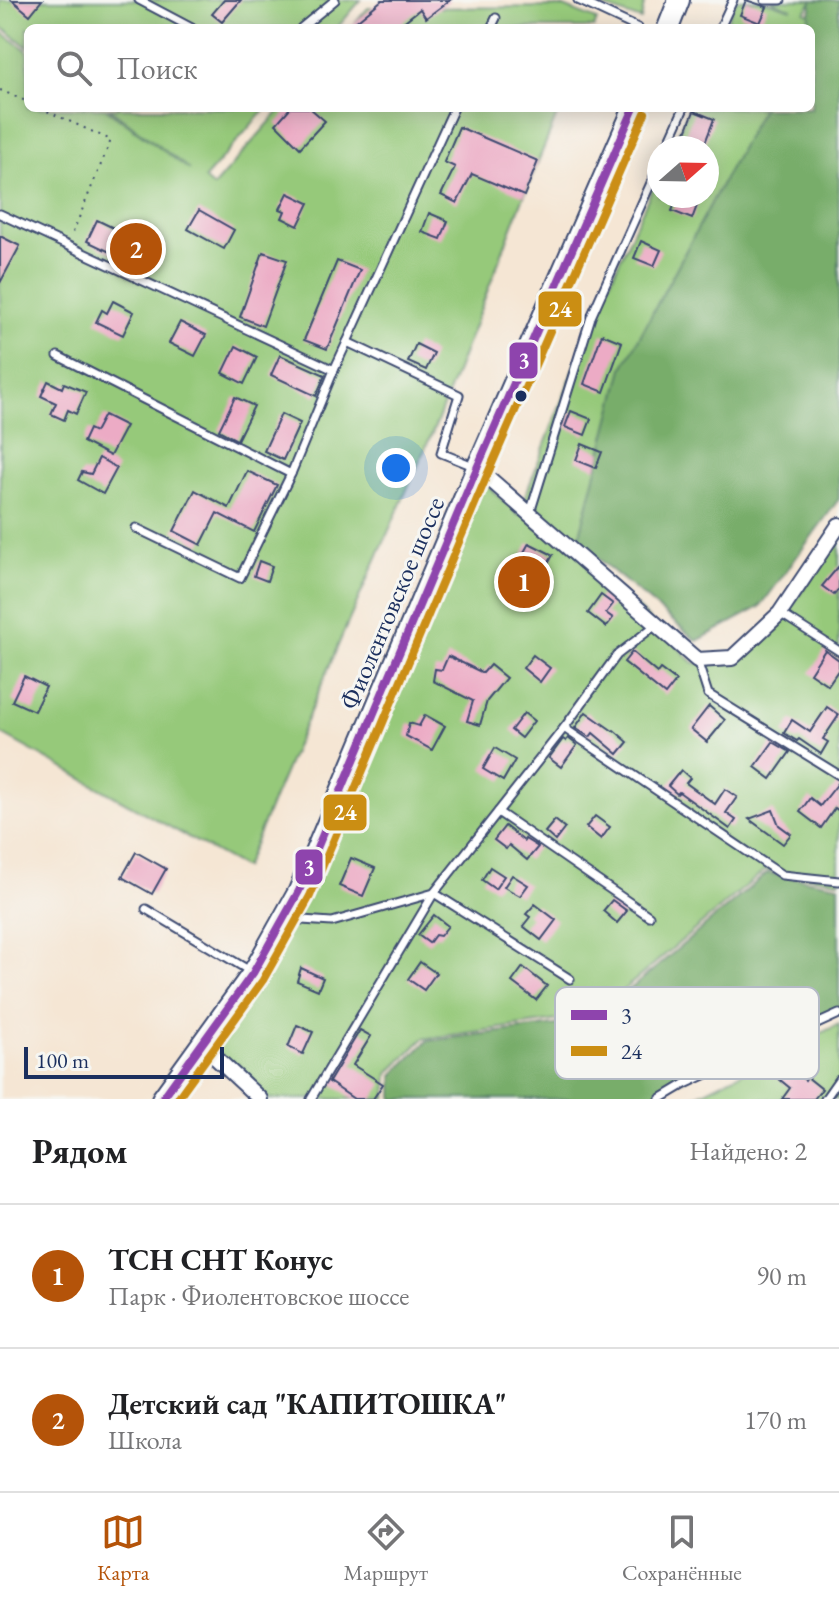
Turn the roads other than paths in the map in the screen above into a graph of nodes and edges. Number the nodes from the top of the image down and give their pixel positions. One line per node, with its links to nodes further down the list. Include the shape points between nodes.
1 (139, 0): 9 (lane)
2 (335, 0): 10 (lane)
3 (578, 0): 12 (lane)
4 (679, 0): 13 (main road)
5 (733, 0): 14 (lane)
6 (765, 0): 7 (lane)
7 (781, 0)
8 (496, 18): 11 (lane)
9 (184, 24)
10 (306, 24)
11 (493, 24)
12 (629, 24)
13 (670, 24)
14 (722, 24)
15 (452, 112): 21 (lane)
16 (632, 112): 24 (main road, Фиолентовское шоссе)
17 (682, 112): 18 (lane)
18 (671, 136)
19 (647, 192): 26 (lane, via 591,317)
20 (0, 214): 23 (lane)
21 (347, 342): 23 (lane); 24 (lane, via 459,395 441,453)
22 (58, 356): 25 (lane)
23 (334, 370): 25 (lane)
24 (477, 468): 26 (street); 40 (main road, Фиолентовское шоссе)
25 (291, 474): 28 (lane, via 240,578)
26 (530, 513): 30 (street)
27 (839, 526): 29 (street)
28 (136, 528)
29 (780, 613): 31 (lane); 32 (street, via 732,658)
30 (657, 624): 32 (street); 33 (lane, via 617,655)
31 (839, 651)
32 (697, 660): 34 (lane, via 708,694)
33 (564, 728): 35 (lane); 36 (lane, via 782,875)
34 (839, 775)
35 (498, 812): 37 (lane); 39 (lane)
36 (839, 881)
37 (434, 893): 40 (lane, via 332,922); 42 (lane); 50 (lane)
38 (146, 909): 41 (lane)
39 (649, 916)
40 (284, 919): 41 (main road, Фиолентовское шоссе)
41 (253, 973): 45 (main road, Фиолентовское шоссе)
42 (570, 979)
43 (839, 1014): 44 (lane)
44 (819, 1023)
45 (202, 1045): 48 (main road, Фиолентовское шоссе); 49 (street)
46 (696, 1079): 51 (lane)
47 (839, 1079): 52 (lane)
48 (162, 1099)
49 (260, 1099)
50 (311, 1099)
51 (660, 1099)
52 (825, 1099)

